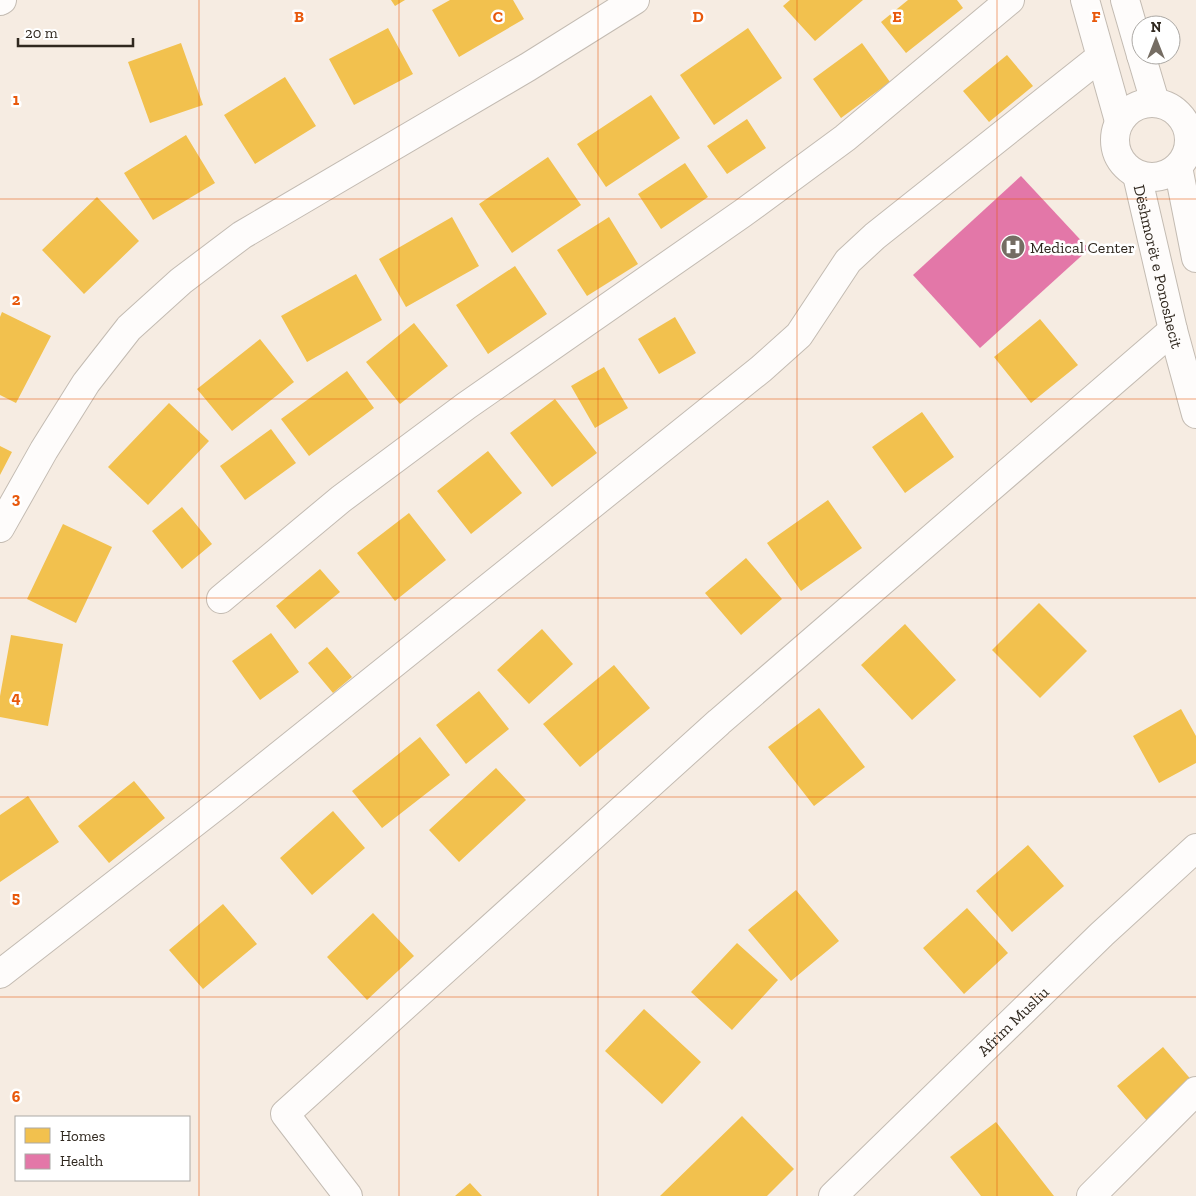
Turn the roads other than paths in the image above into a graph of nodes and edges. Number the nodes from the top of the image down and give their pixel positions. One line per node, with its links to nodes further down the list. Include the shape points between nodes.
1 (635, 0): 15 (street, via 528,67 242,235 181,281 129,328 86,383)
2 (1010, 0): 16 (street, via 845,138 466,406 341,499)
3 (1085, 0): 6 (street, Dëshmorët e Ponoshecit)
4 (1125, 0): 5 (street)
5 (1131, 21)
6 (1100, 58): 9 (street, Dëshmorët e Ponoshecit); 18 (street, via 875,236 848,261 799,335 761,369 210,811)
7 (1144, 65): 8 (street)
8 (1155, 102): 9 (street, via 1134,106); 10 (street, via 1175,110 1187,128 1189,149)
9 (1119, 121): 11 (street, Dëshmorët e Ponoshecit, via 1114,142 1121,162)
10 (1178, 167): 11 (street, Dëshmorët e Ponoshecit, via 1159,177); 12 (street)
11 (1137, 175): 13 (street, Dëshmorët e Ponoshecit)
12 (1196, 258)
13 (1173, 330): 14 (street, Dëshmorët e Ponoshecit); 20 (street, via 719,722 285,1114)
14 (1196, 414)
15 (0, 528)
16 (221, 599)
17 (1196, 848): 21 (street, Afrim Musliu, via 1102,934)
18 (0, 974)
19 (1196, 1091): 22 (street)
20 (348, 1196)
21 (833, 1196)
22 (1091, 1196)

